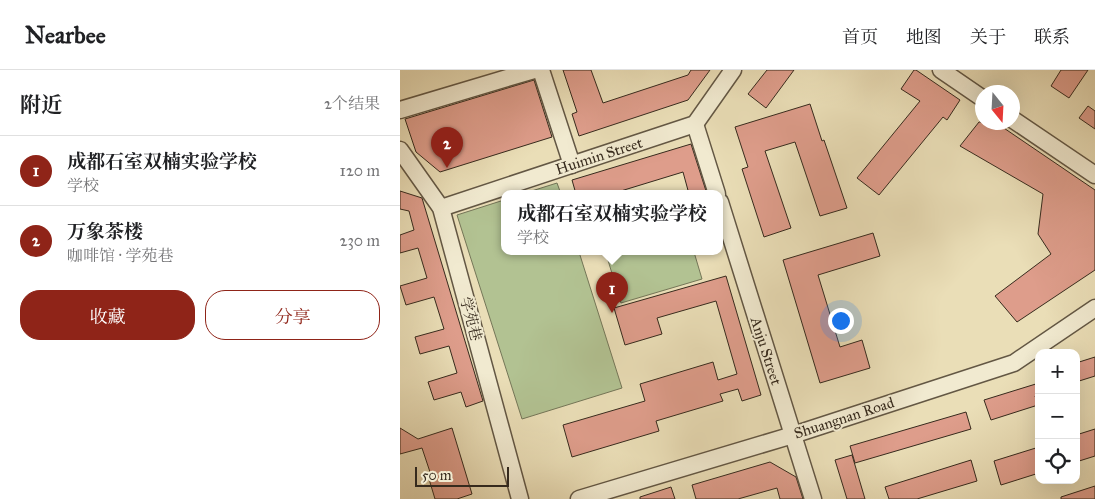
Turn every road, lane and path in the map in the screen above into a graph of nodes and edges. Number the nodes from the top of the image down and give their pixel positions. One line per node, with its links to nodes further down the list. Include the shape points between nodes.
1 (534, 70): 6 (street)
2 (541, 70): 10 (street)
3 (734, 70): 7 (street)
4 (942, 70): 5 (street)
5 (975, 93)
6 (400, 110)
7 (695, 124): 10 (street, Huimin Street); 12 (street)
8 (1020, 124): 11 (street)
9 (400, 150): 13 (street, 学苑巷)
10 (572, 165): 13 (street, Huimin Street)
11 (1095, 176)
12 (716, 190)
13 (441, 208): 17 (street, 学苑巷)
14 (723, 212): 16 (street, Anju Street)
15 (1095, 308): 16 (street, Shuangnan Road, via 1014,363)
16 (793, 435): 18 (street, Shuangnan Road); 19 (street, Anju Street)
17 (520, 499)
18 (579, 499)
19 (813, 499)

